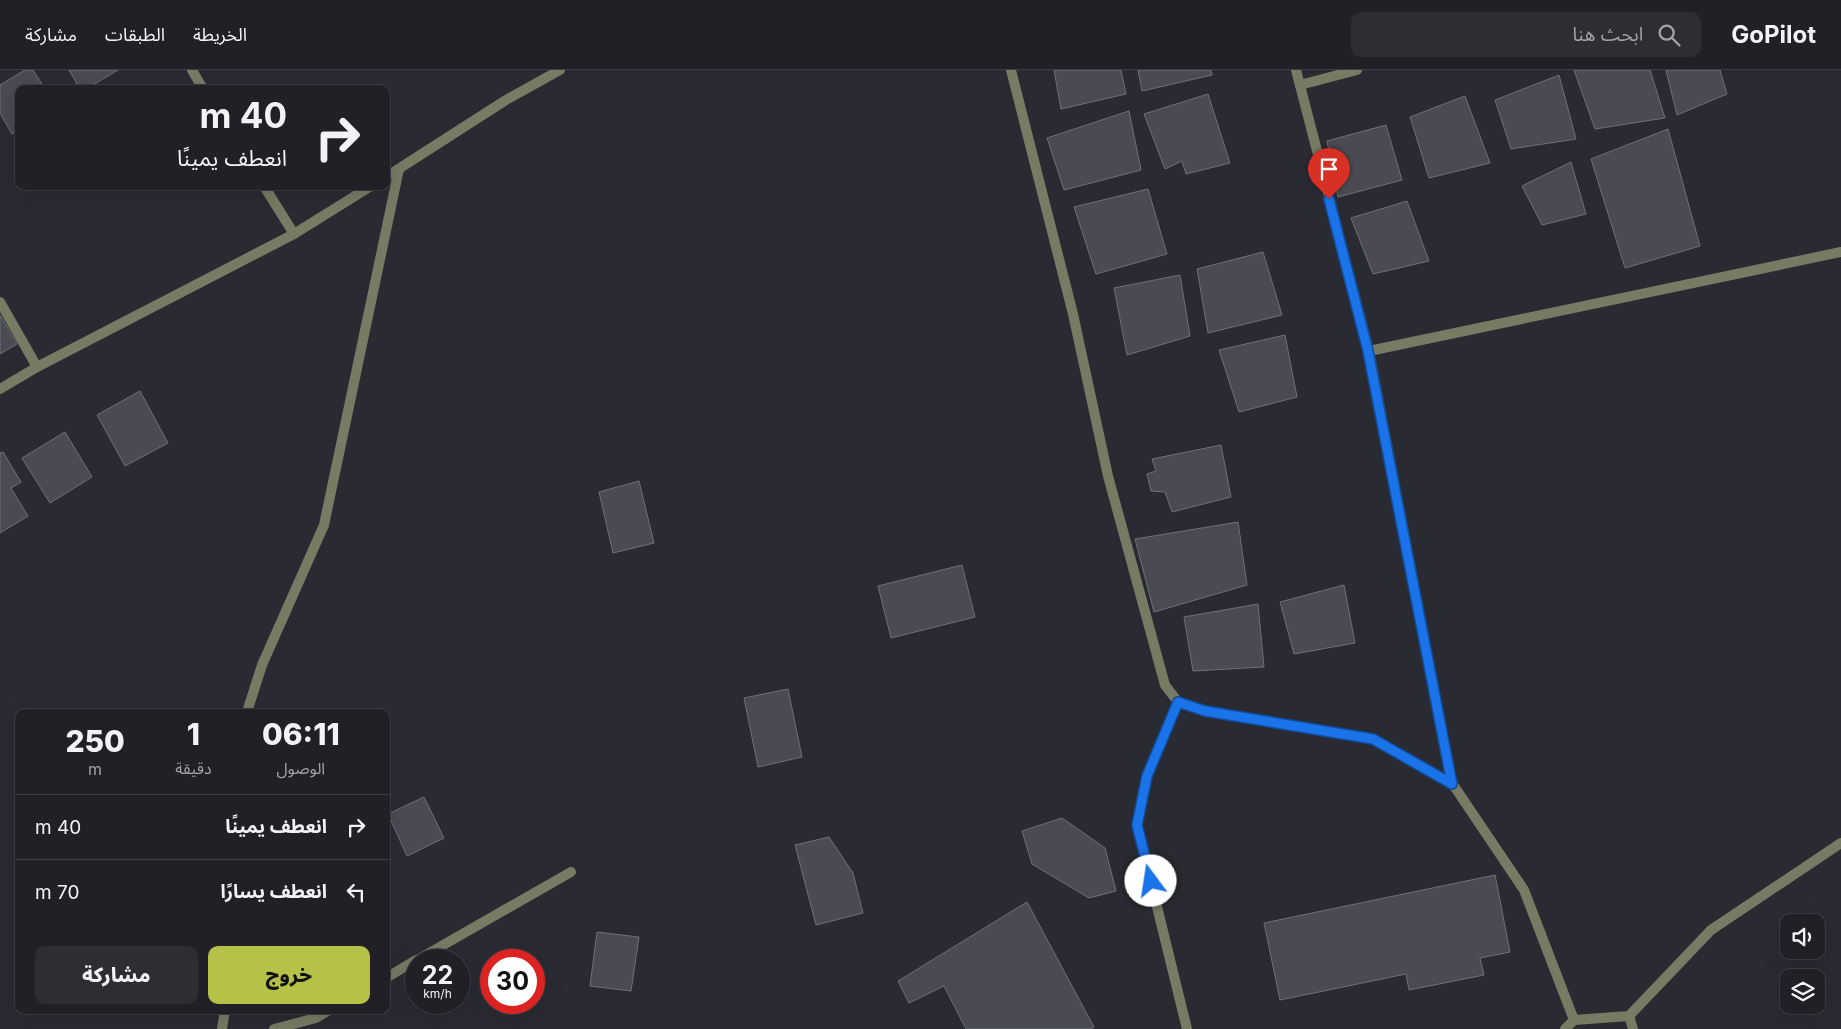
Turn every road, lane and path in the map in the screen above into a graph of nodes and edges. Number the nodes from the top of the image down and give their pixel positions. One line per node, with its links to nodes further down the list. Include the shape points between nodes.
1 (192, 70): 6 (street)
2 (560, 70): 8 (street, via 506,100)
3 (1011, 70): 18 (street, via 1073,314 1108,476 1166,684)
4 (1296, 70): 7 (street)
5 (1357, 70): 7 (street)
6 (201, 85)
7 (1300, 86): 15 (street)
8 (399, 169): 9 (street); 19 (street, via 324,525 262,665)
9 (390, 175)
10 (266, 190): 12 (street)
11 (365, 190): 12 (street)
12 (294, 234): 16 (street)
13 (1841, 252): 15 (street)
14 (0, 302): 16 (street)
15 (1368, 351): 20 (street)
16 (37, 366): 17 (street)
17 (0, 389)
18 (1178, 702): 20 (street, via 1205,711 1373,739); 32 (street, via 1147,776 1137,825)
19 (248, 709)
20 (1452, 784): 29 (street, via 1524,890)
21 (1841, 843): 28 (street, via 1712,930)
22 (571, 872): 23 (street)
23 (436, 949)
24 (405, 967): 25 (street)
25 (390, 976)
26 (224, 1014): 30 (street)
27 (322, 1014): 31 (street)
28 (1629, 1016): 29 (street); 34 (street)
29 (1574, 1020): 33 (street)
30 (222, 1029)
31 (274, 1029)
32 (1187, 1029)
33 (1565, 1029)
34 (1633, 1029)

